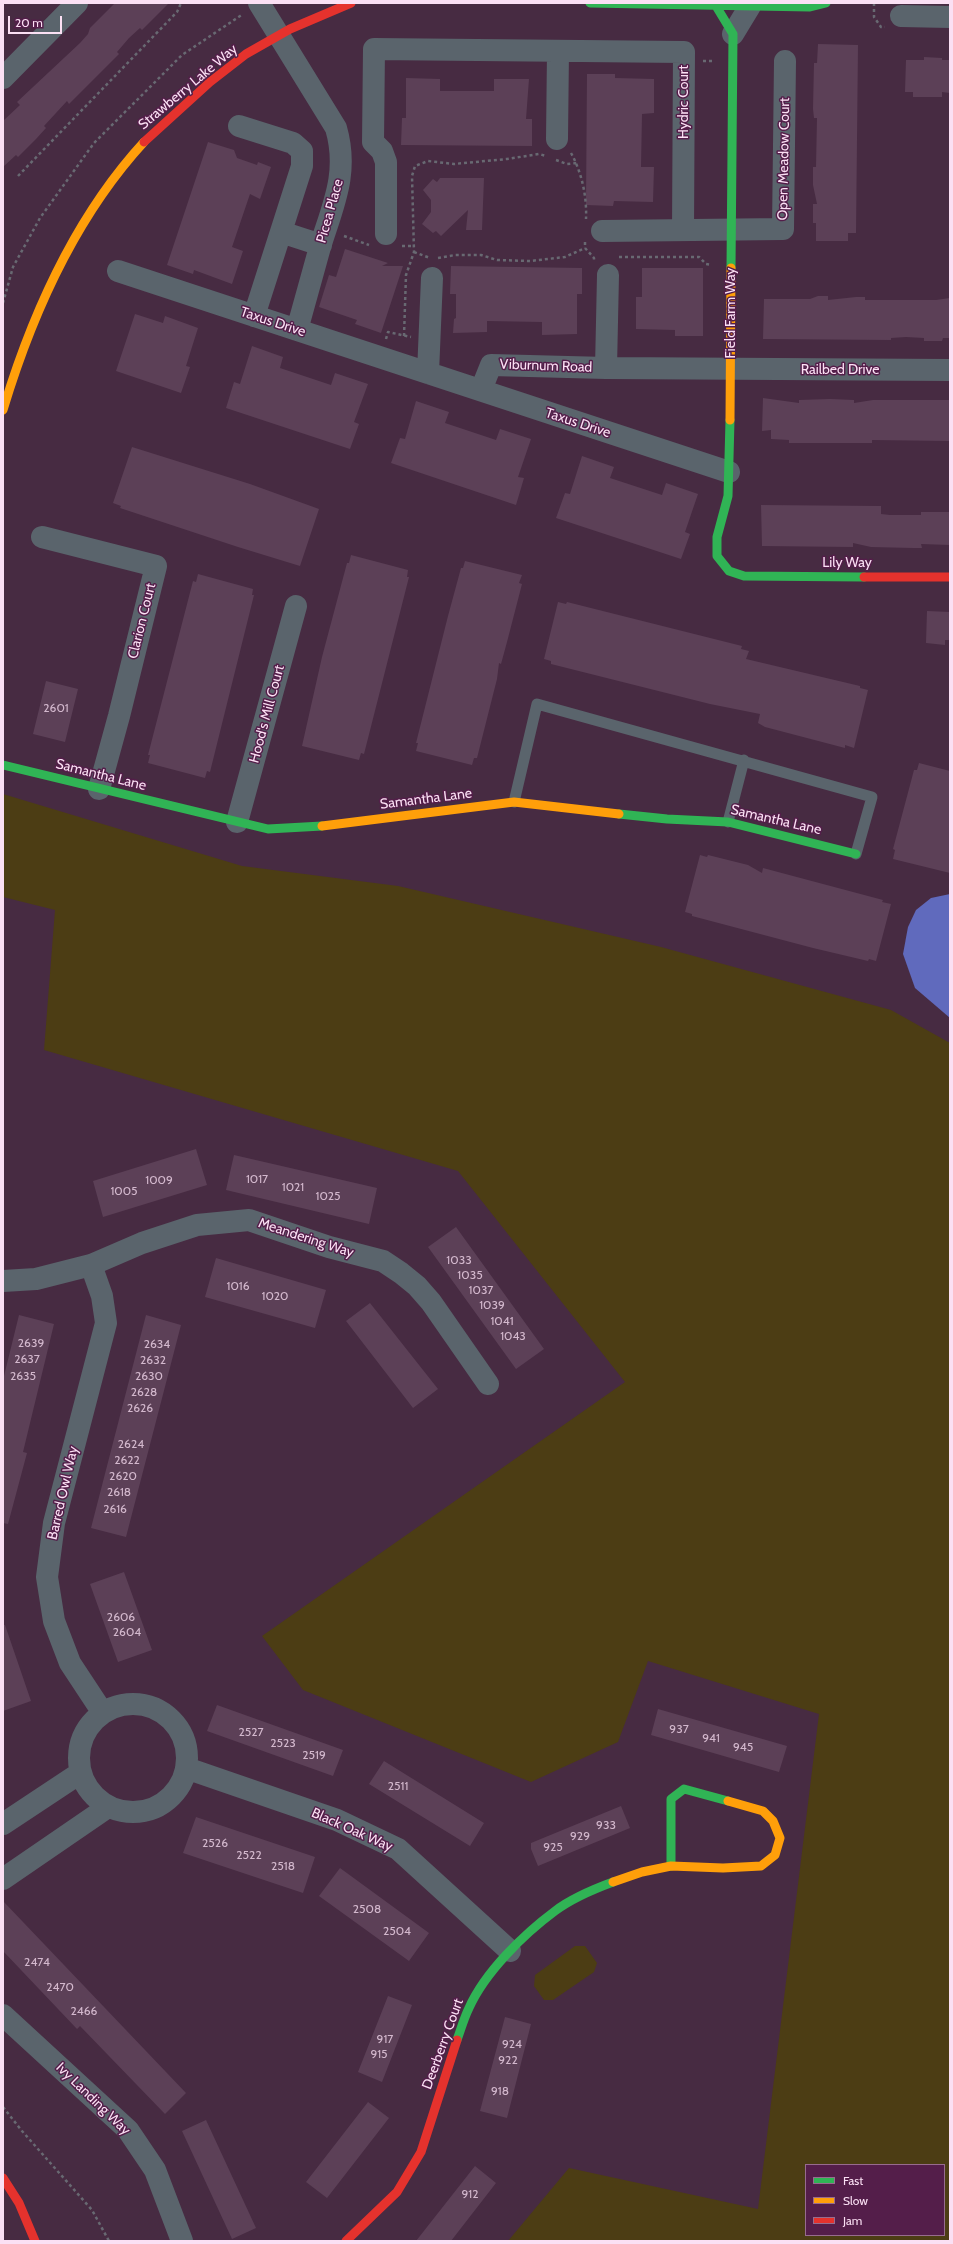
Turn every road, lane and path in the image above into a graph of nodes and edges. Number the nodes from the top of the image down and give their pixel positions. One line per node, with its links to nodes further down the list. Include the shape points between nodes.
1 (77, 3): 16 (street)
2 (181, 3): 22 (path, via 177,12)
3 (259, 3): 13 (street, Picea Place)
4 (351, 3): 13 (street, Strawberry Lake Way)
5 (590, 3): 7 (street)
6 (826, 3): 8 (street, via 810,7)
7 (716, 6): 8 (street); 12 (street)
8 (750, 6): 12 (street)
9 (901, 16): 10 (street)
10 (950, 17)
11 (234, 18): 36 (path, via 182,55 94,143 40,218 13,267)
12 (733, 34): 25 (street, Field Farm Way)
13 (277, 35): 19 (street, Picea Place, via 336,128); 47 (street, Strawberry Lake Way, via 254,49 202,90 149,138 97,203 55,271 29,330)
14 (558, 51): 18 (street, Hydric Court, via 374,49); 20 (street); 24 (street, Hydric Court, via 684,52)
15 (785, 61): 25 (street, Open Meadow Court, via 782,229)
16 (3, 78)
17 (240, 126): 26 (street, via 293,144 302,151 302,166)
18 (373, 142): 19 (street); 27 (street, via 382,151 386,162)
19 (341, 145): 28 (street, Picea Place, via 341,176 333,212)
20 (552, 151): 21 (path, via 567,164); 21 (path, via 567,146); 30 (path, via 507,159 454,164 428,161 415,166 412,176)
21 (577, 163): 23 (path)
22 (18, 176)
23 (591, 229): 24 (street); 29 (path)
24 (683, 230): 25 (street)
25 (732, 231): 33 (street, Field Farm Way)
26 (281, 232): 28 (street); 37 (street)
27 (386, 234)
28 (321, 245): 38 (street, Picea Place)
29 (585, 248): 30 (path, via 565,257 530,261 497,260 474,255 432,259); 31 (path)
30 (414, 252): 39 (path, via 406,275)
31 (594, 258): 32 (path); 32 (path, via 596,271)
32 (609, 263): 33 (path, via 699,257 706,264); 42 (street, Viburnum Road)
33 (731, 265): 43 (street, Field Farm Way)
34 (118, 271): 37 (street, Taxus Drive)
35 (432, 278): 40 (street)
36 (3, 304)
37 (254, 316): 38 (street, Taxus Drive)
38 (297, 330): 41 (street, Taxus Drive)
39 (404, 336): 40 (path); 41 (path, via 388,332)
40 (429, 340): 45 (street)
41 (380, 357): 45 (street, Taxus Drive)
42 (606, 368): 43 (street, Viburnum Road); 46 (street, Viburnum Road, via 491,365)
43 (731, 370): 44 (street, Railbed Drive); 48 (street, Field Farm Way)
44 (950, 370)
45 (428, 373): 46 (street, Taxus Drive)
46 (480, 390): 48 (street, Taxus Drive)
47 (3, 410)
48 (729, 472): 50 (street, Field Farm Way, via 728,496 717,537 717,556 729,571)
49 (42, 537): 55 (street, Clarion Court, via 156,566)
50 (744, 576): 51 (street, Lily Way)
51 (950, 577)
52 (296, 606): 57 (street, Hood's Mill Court)
53 (744, 760): 56 (lane, via 537,704); 58 (lane); 59 (lane, via 872,797)
54 (3, 765): 55 (street, Samantha Lane)
55 (98, 789): 57 (street, Samantha Lane)
56 (514, 802): 57 (street, Samantha Lane, via 307,828 268,829); 58 (street, Samantha Lane, via 667,819)
57 (237, 822)
58 (728, 822): 59 (street, Samantha Lane)
59 (856, 854)
60 (91, 1266): 61 (street, Meandering Way, via 36,1279); 62 (street, Meandering Way, via 142,1243 197,1225 249,1220 329,1247 383,1261 401,1272 431,1302); 63 (street, Barred Owl Way, via 102,1296 106,1323 54,1523 46,1577 54,1621 70,1663)
61 (3, 1281)
62 (488, 1384)
63 (103, 1713): 64 (street, via 132,1704 149,1706 164,1713 178,1728 185,1743); 65 (street, via 89,1726 80,1745)
64 (186, 1768): 66 (street, via 172,1796 156,1808 141,1812 121,1811); 70 (street, Black Oak Way, via 337,1820 398,1849)
65 (80, 1773): 66 (street, via 91,1793); 67 (street)
66 (108, 1807): 69 (street)
67 (3, 1824)
68 (671, 1866): 68 (street, Deerberry Court, via 761,1866 775,1855 780,1838 773,1821 763,1811 684,1789 671,1798); 70 (street, Deerberry Court, via 642,1872 597,1888 556,1910)
69 (3, 1880)
70 (510, 1951): 77 (street, Deerberry Court, via 491,1973 469,2007 447,2066 421,2152 397,2192)
71 (3, 2015): 76 (street, Ivy Landing Way, via 128,2130 155,2170)
72 (3, 2107): 75 (path, via 92,2210)
73 (3, 2178): 74 (street, via 20,2203)
74 (35, 2241)
75 (109, 2241)
76 (182, 2241)
77 (346, 2241)

